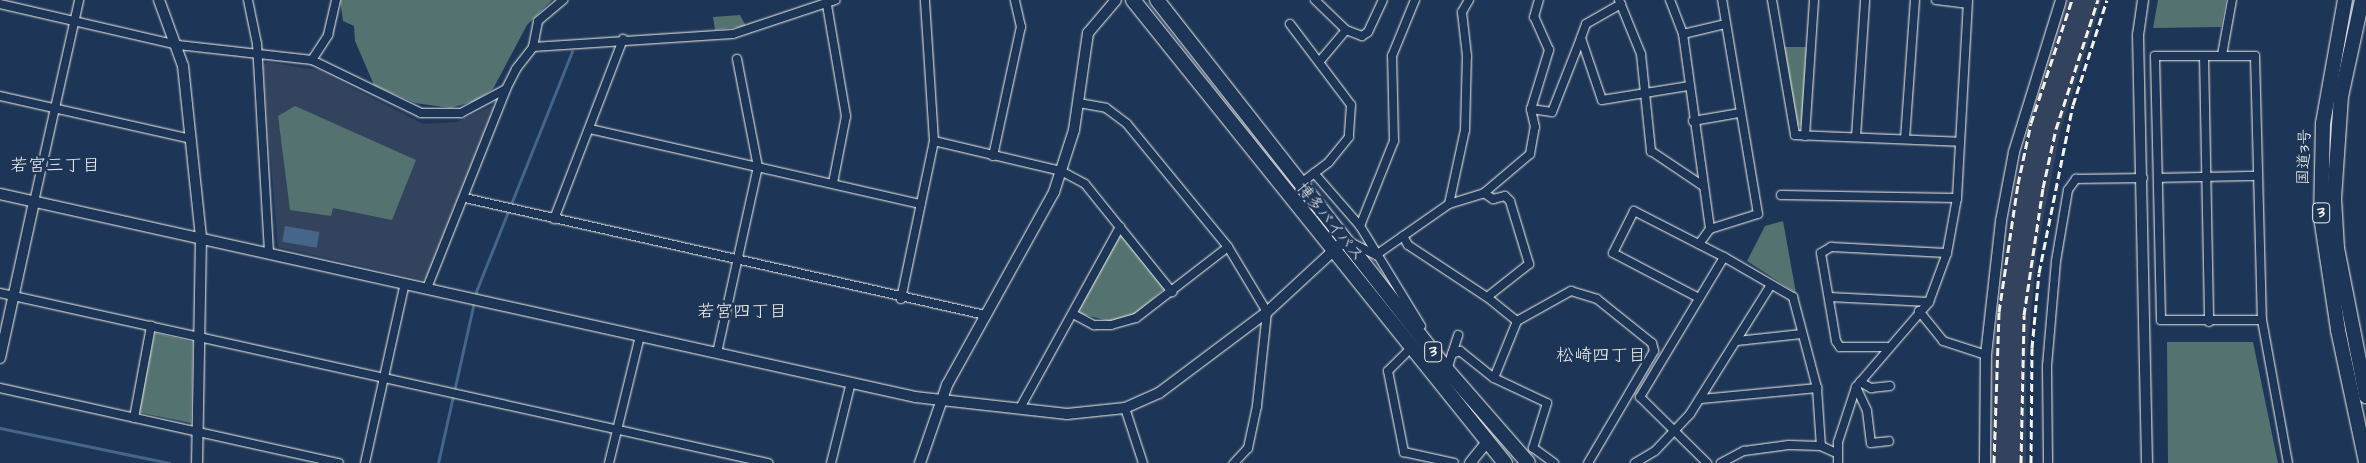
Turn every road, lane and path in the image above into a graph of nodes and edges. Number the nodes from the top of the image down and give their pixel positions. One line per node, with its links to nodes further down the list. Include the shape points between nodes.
1 (79, 0): 33 (street)
2 (159, 0): 40 (street)
3 (248, 0): 43 (street)
4 (336, 0): 46 (street, via 328,35)
5 (564, 0): 41 (street, via 538,21)
6 (835, 0): 32 (street)
7 (925, 0): 62 (street)
8 (1015, 0): 64 (street, via 1021,27)
9 (1116, 0): 52 (street, via 1088,32)
10 (1133, 0): 93 (highway, 博多バイパス / 3)
11 (1157, 0): 72 (highway, 博多バイパス / 3)
12 (1315, 0): 36 (street)
13 (1383, 0): 36 (street, via 1368,32 1362,36)
14 (1415, 0): 84 (street, via 1392,56 1394,142)
15 (1468, 0): 82 (street, via 1462,12 1467,56 1465,130)
16 (1539, 0): 54 (street, via 1534,17 1549,50)
17 (1670, 0): 37 (street)
18 (1722, 0): 35 (street)
19 (1772, 0): 58 (street, via 1795,134)
20 (1814, 0): 58 (street)
21 (1865, 0): 59 (street)
22 (1915, 0): 61 (street)
23 (1936, 0): 30 (street)
24 (2061, 0): 127 (street, via 2014,152 2000,221)
25 (2143, 0): 69 (street, via 2138,34)
26 (2232, 0): 42 (street)
27 (2345, 0): 143 (highway, 国道3号 / 3, via 2323,123 2321,217)
28 (2362, 0): 137 (highway, 国道3号 / 3, via 2341,96 2334,199 2337,248)
29 (1620, 2): 38 (street, via 1586,24); 50 (street, via 1642,54)
30 (1967, 2): 63 (street)
31 (0, 4): 33 (street)
32 (827, 4): 39 (street, via 733,34); 73 (street, via 846,116)
33 (75, 18): 40 (street); 53 (street)
34 (1290, 24): 47 (street)
35 (1725, 24): 37 (street); 55 (street)
36 (1346, 30): 47 (street)
37 (1683, 34): 48 (street)
38 (1580, 38): 50 (street, via 1602,100); 54 (street, via 1552,112)
39 (623, 39): 41 (street); 57 (street)
40 (178, 45): 43 (street); 60 (street)
41 (533, 47): 49 (street)
42 (2222, 55): 44 (street); 68 (street, via 2255,56)
43 (257, 56): 46 (street); 92 (street)
44 (2204, 56): 70 (street, via 2155,56); 71 (street)
45 (737, 59): 65 (street)
46 (312, 60): 49 (street, via 429,114 461,113)
47 (1320, 61): 67 (street, via 1351,105 1349,138)
48 (1688, 86): 50 (street); 56 (street)
49 (506, 89): 78 (street)
50 (1643, 94): 74 (street, via 1652,151)
51 (0, 96): 53 (street)
52 (1079, 103): 66 (street); 91 (street, via 1106,108 1127,124)
53 (54, 108): 60 (street); 80 (street)
54 (1531, 109): 75 (street, via 1534,126 1530,154)
55 (1740, 113): 56 (street); 86 (street, via 1758,214)
56 (1693, 121): 74 (street)
57 (590, 129): 65 (street); 83 (street)
58 (1806, 136): 59 (street)
59 (1856, 137): 61 (street)
60 (191, 139): 88 (street)
61 (1905, 139): 63 (street)
62 (934, 141): 64 (street); 81 (street)
63 (1960, 142): 79 (street)
64 (993, 156): 66 (street)
65 (758, 167): 73 (street); 97 (street)
66 (1061, 171): 85 (street, via 1085,184); 112 (street, via 1034,230)
67 (1314, 173): 72 (street); 84 (street)
68 (2257, 176): 71 (street); 113 (street)
69 (2143, 178): 173 (street, via 2076,179 2068,190 2056,261 2047,366); 174 (street)
70 (2158, 178): 71 (street); 115 (street, via 2161,320)
71 (2208, 179): 115 (street)
72 (1302, 182): 89 (highway, 博多バイパス / 3)
73 (833, 183): 81 (street)
74 (1703, 186): 86 (street)
75 (1484, 193): 82 (street); 104 (street, via 1493,199 1505,196 1510,201 1529,264)
76 (0, 194): 80 (street)
77 (1781, 195): 79 (street)
78 (466, 198): 83 (street); 100 (street)
79 (1957, 198): 94 (street)
80 (34, 202): 88 (street); 103 (street)
81 (921, 204): 107 (street)
82 (1449, 204): 87 (street)
83 (554, 219): 97 (street)
84 (1360, 226): 95 (street)
85 (1120, 227): 101 (street); 111 (street)
86 (1710, 230): 90 (street)
87 (1403, 236): 95 (street); 104 (street, via 1408,245)
88 (200, 237): 92 (street); 119 (street)
89 (1346, 239): 93 (street); 95 (street); 129 (highway, 博多バイパス / 3)
90 (1699, 244): 96 (street); 106 (street, via 1634,211 1613,252)
91 (1228, 247): 101 (street); 110 (street)
92 (269, 252): 98 (street)
93 (1332, 252): 110 (street); 124 (highway, 博多バイパス / 3)
94 (1946, 253): 105 (street, via 1830,246 1821,252); 108 (street)
95 (1376, 254): 117 (street)
96 (1724, 256): 99 (street); 106 (street)
97 (738, 260): 107 (street); 125 (street)
98 (405, 284): 100 (street); 131 (street)
99 (1771, 285): 118 (street, via 1793,297); 122 (street)
100 (427, 288): 120 (street)
101 (1172, 292): 111 (street, via 1136,318 1111,326 1094,325)
102 (0, 293): 103 (street)
103 (14, 296): 116 (street); 128 (street)
104 (1487, 297): 114 (street)
105 (1829, 297): 108 (street); 123 (street, via 1836,341 1840,346)
106 (1699, 298): 145 (street, via 1640,396)
107 (901, 299): 112 (street)
108 (1928, 302): 109 (street)
109 (1919, 311): 123 (street); 127 (street, via 1943,341)
110 (1267, 312): 141 (street, via 1159,393); 161 (street, via 1257,406 1248,448)
111 (1073, 314): 140 (street)
112 (985, 315): 139 (street)
113 (2262, 320): 115 (street); 175 (street)
114 (1516, 321): 130 (street); 167 (street, via 1571,291 1597,299 1652,343 1654,350)
115 (2209, 322)
116 (151, 326): 119 (street); 142 (street)
117 (1421, 326)
118 (1802, 334): 122 (street); 136 (street)
119 (200, 336): 131 (street); 146 (street)
120 (640, 336): 125 (street); 144 (street)
121 (1458, 336): 126 (street)
122 (1737, 341): 138 (street)
123 (1887, 347): 133 (street)
124 (1410, 349): 148 (highway, 博多バイパス / 3); 162 (street, via 1388,371 1404,452)
125 (717, 353): 132 (street)
126 (1452, 354): 129 (street); 130 (street, via 1460,351)
127 (1986, 355): 172 (street)
128 (0, 358)
129 (1447, 370): 165 (highway, 博多バイパス / 3)
130 (1494, 378): 151 (street, via 1547,403 1533,448)
131 (384, 380): 144 (street); 155 (street)
132 (851, 382): 139 (street); 158 (street)
133 (1858, 384): 134 (street, via 1871,388); 147 (street, via 1867,411 1871,442); 150 (street)
134 (1890, 386)
135 (0, 388): 142 (street)
136 (1817, 388): 138 (street); 149 (street)
137 (2366, 396)
138 (1701, 399): 145 (street)
139 (940, 402): 140 (street); 159 (street)
140 (1020, 408): 141 (street, via 1067,414)
141 (1125, 408): 160 (street)
142 (134, 418): 146 (street)
143 (2362, 424): 152 (highway, 国道3号 / 3)
144 (616, 429): 156 (street); 157 (street)
145 (1674, 431): 168 (street, via 1655,450); 169 (street)
146 (198, 433): 153 (street); 154 (street)
147 (1889, 441)
148 (1487, 442): 163 (street); 164 (highway, 博多バイパス / 3)
149 (1821, 446): 150 (street); 170 (street, via 1744,451)
150 (1836, 453): 171 (street)
151 (1554, 462): 166 (street)
152 (2366, 462)
153 (197, 463)
154 (339, 463)
155 (364, 463)
156 (609, 463)
157 (768, 463)
158 (831, 463)
159 (920, 463)
160 (1143, 463)
161 (1234, 463)
162 (1454, 463)
163 (1470, 463)
164 (1504, 463)
165 (1528, 463)
166 (1562, 463)
167 (1588, 463)
168 (1635, 463)
169 (1707, 463)
170 (1721, 463)
171 (1838, 463)
172 (1985, 463)
173 (2048, 463)
174 (2147, 463)
175 (2288, 463)

